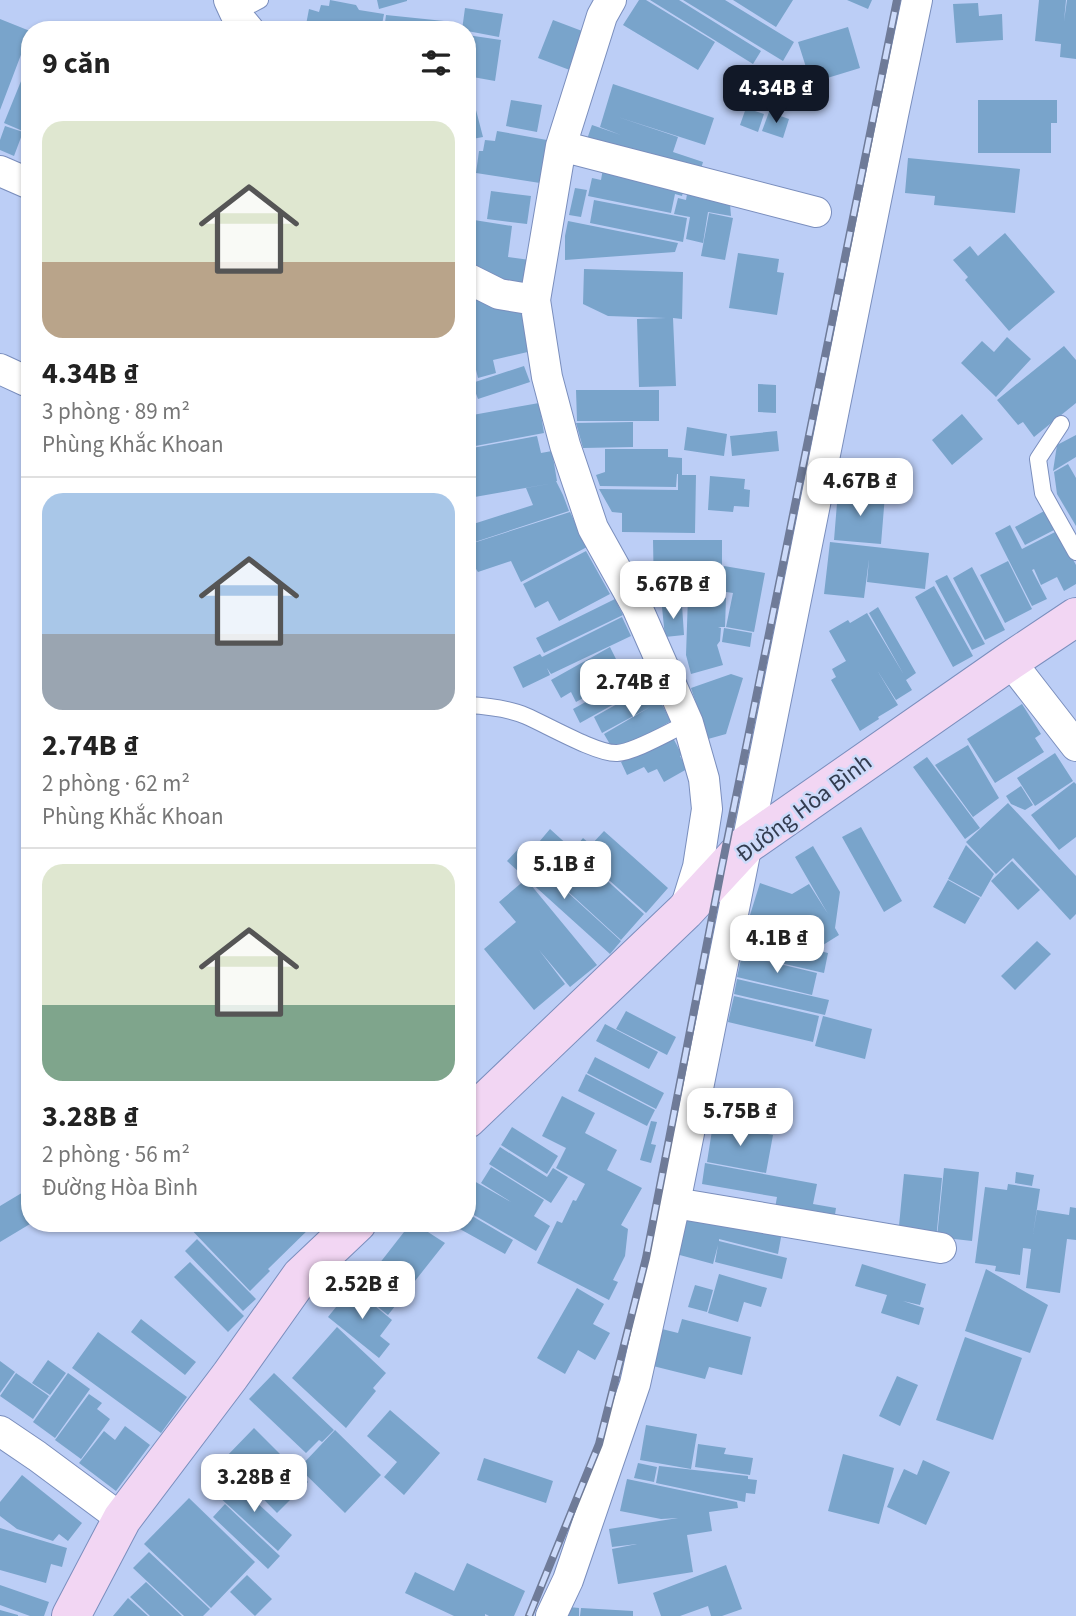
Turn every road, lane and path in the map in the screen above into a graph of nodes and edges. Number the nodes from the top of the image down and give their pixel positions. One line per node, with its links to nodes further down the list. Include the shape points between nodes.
1 (611, 0): 3 (street)
2 (918, 0): 16 (street)
3 (561, 146): 6 (street); 8 (street)
4 (0, 171): 5 (street)
5 (21, 180)
6 (816, 212)
7 (476, 283): 8 (street, via 499,295)
8 (535, 300): 14 (street, via 547,377 593,528 637,607)
9 (1061, 424): 10 (lane, via 1038,459 1043,493)
10 (1076, 552)
11 (1075, 620): 12 (street, Đường Hòa Bình)
12 (1010, 661): 15 (street); 16 (street, Đường Hòa Bình)
13 (476, 706): 14 (lane, via 523,715 613,753 626,752)
14 (688, 723): 17 (street, via 704,779 707,809)
15 (1076, 746)
16 (746, 845): 17 (street, Đường Hòa Bình); 19 (street)
17 (685, 911): 18 (street, Đường Hòa Bình)
18 (476, 1110)
19 (675, 1203): 21 (street); 25 (street, via 635,1384 568,1580)
20 (348, 1232): 23 (street, via 301,1276)
21 (941, 1248)
22 (0, 1431): 23 (street)
23 (122, 1519): 24 (street)
24 (71, 1616)
25 (551, 1616)

